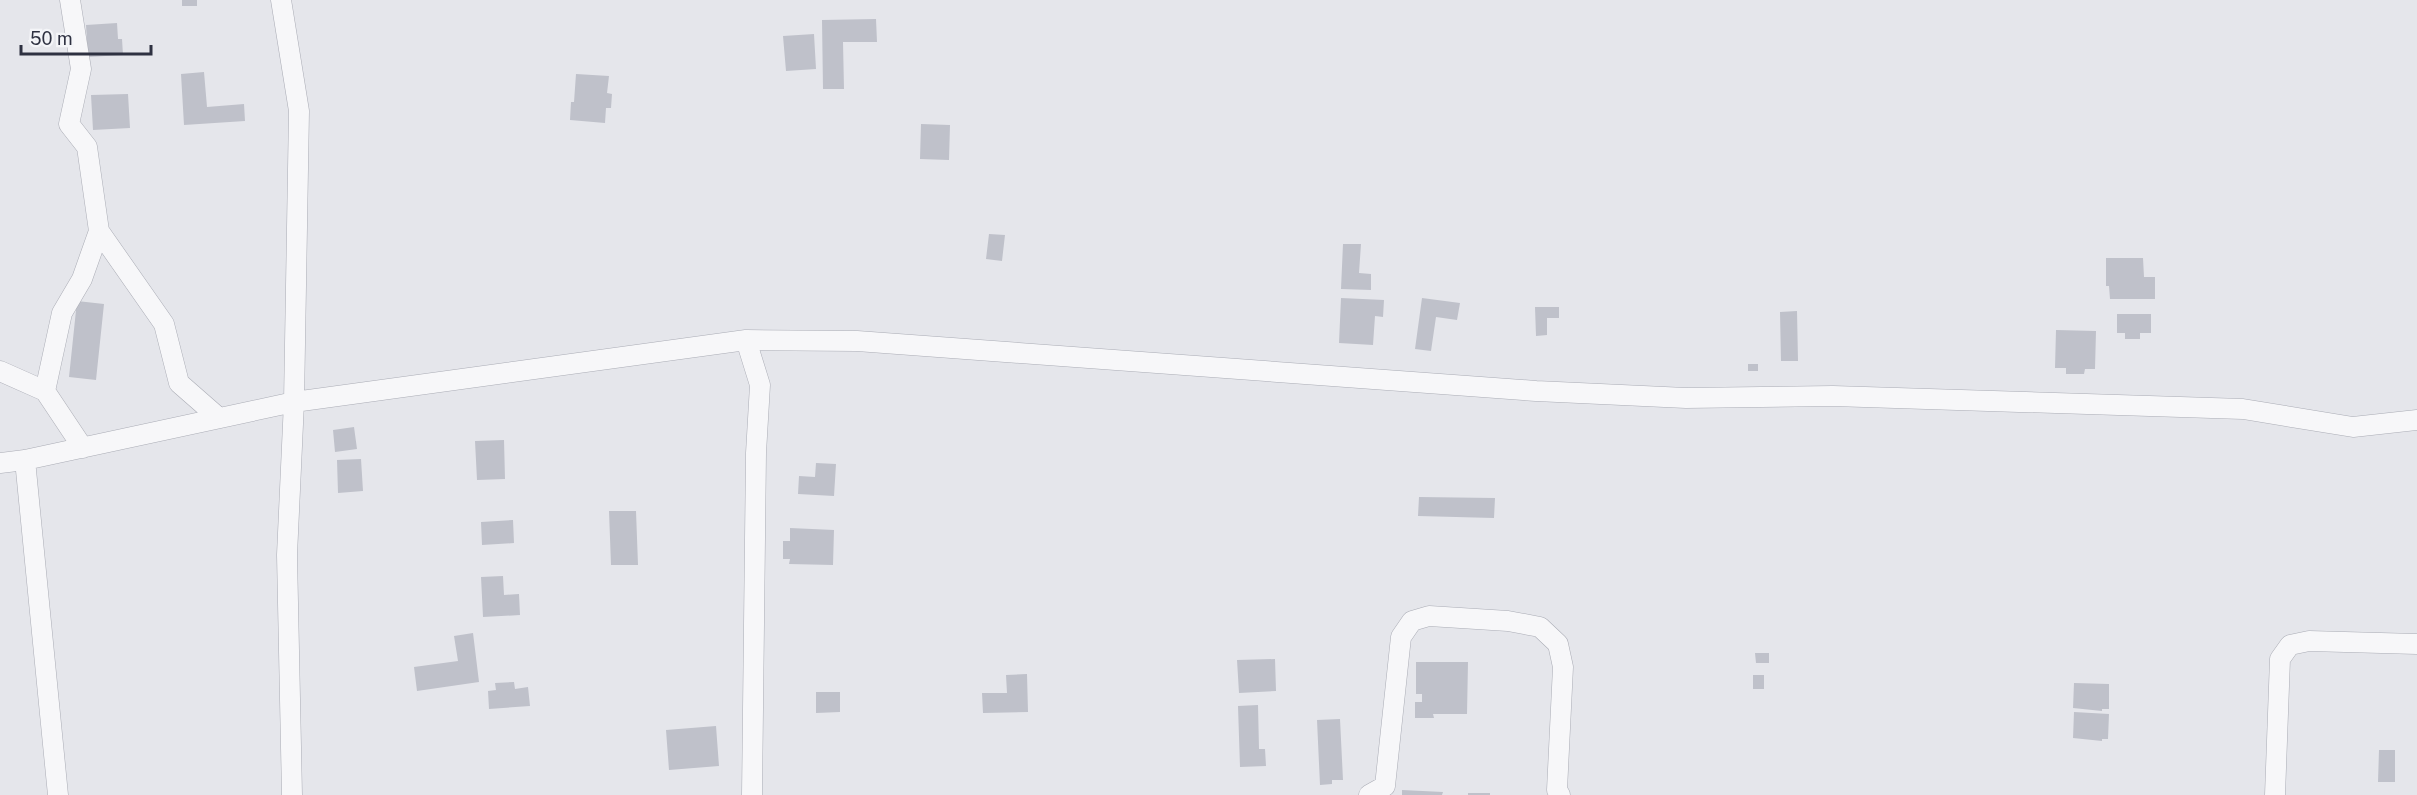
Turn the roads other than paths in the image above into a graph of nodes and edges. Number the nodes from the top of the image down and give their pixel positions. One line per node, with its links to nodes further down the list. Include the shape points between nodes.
1 (70, 0): 3 (street, via 81,69 69,124 87,147)
2 (281, 0): 7 (street, via 299,111)
3 (99, 231): 6 (street, via 82,279 62,313); 8 (street, via 164,324 179,383)
4 (746, 339): 7 (street); 9 (street, via 858,341 1536,391 1686,398 1833,396 2243,409 2353,427); 16 (street, via 760,385)
5 (0, 371): 6 (street)
6 (45, 391): 10 (street)
7 (294, 402): 8 (street); 15 (street, via 287,555)
8 (219, 418): 10 (street)
9 (2417, 420)
10 (83, 448): 11 (street)
11 (26, 460): 12 (street); 14 (street)
12 (0, 463)
13 (2417, 644): 19 (street, via 2309,641 2290,645 2280,659)
14 (58, 795)
15 (292, 795)
16 (752, 795)
17 (1369, 795): 18 (street, via 1384,786 1401,637 1412,621 1428,616 1540,627 1558,644 1563,667 1557,790)
18 (1560, 795)
19 (2275, 795)

